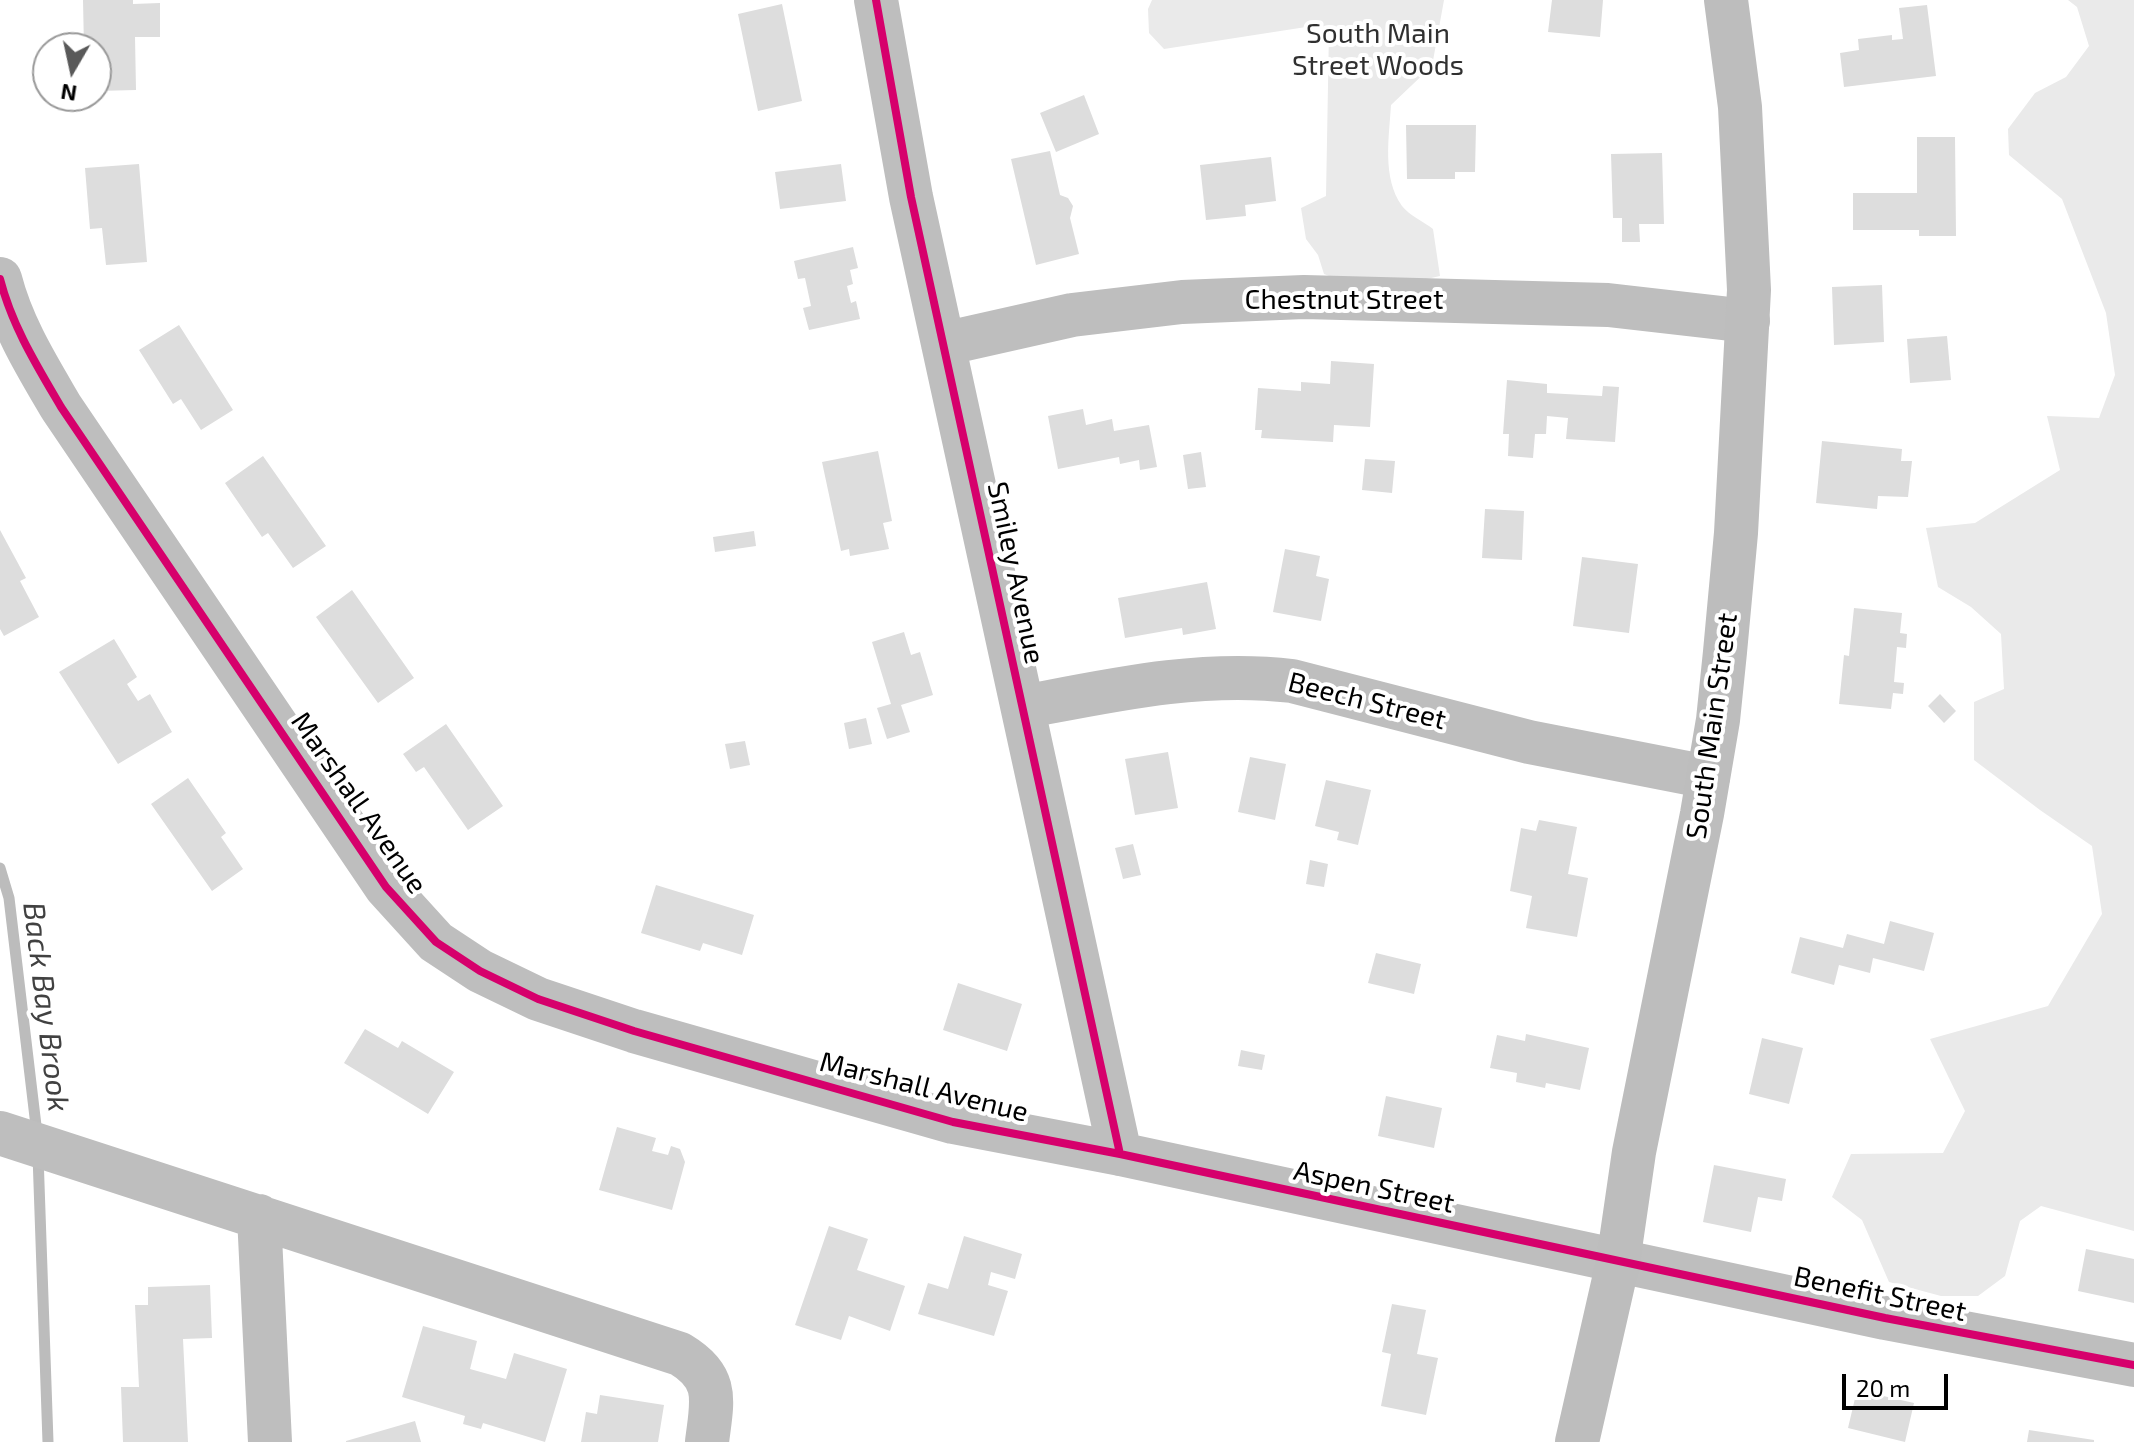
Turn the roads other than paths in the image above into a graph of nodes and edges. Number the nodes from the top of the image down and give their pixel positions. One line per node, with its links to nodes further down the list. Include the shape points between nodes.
1 (876, 0): 5 (street, Smiley Avenue)
2 (1726, 0): 4 (main road, South Main Street, via 1745,169)
3 (0, 279): 9 (street, Marshall Avenue, via 27,350 61,407 386,887 436,942 538,999 634,1031 953,1122)
4 (1748, 321): 5 (street, Chestnut Street, via 1608,305 1304,297 1182,302 1072,315); 7 (main road, South Main Street, via 1727,637)
5 (943, 344): 6 (street, Smiley Avenue)
6 (1023, 707): 7 (street, Beech Street, via 1150,683 1254,676 1292,681 1529,742); 9 (street, Smiley Avenue)
7 (1708, 777): 11 (main road, South Main Street, via 1634,1152)
8 (9, 1136): 10 (street)
9 (1120, 1154): 11 (street, Aspen Street)
10 (259, 1216): 13 (street); 14 (street, via 680,1354 699,1365 710,1382)
11 (1618, 1262): 12 (street, Benefit Street); 15 (main road, South Main Street)
12 (2134, 1365)
13 (270, 1442)
14 (707, 1442)
15 (1577, 1442)

